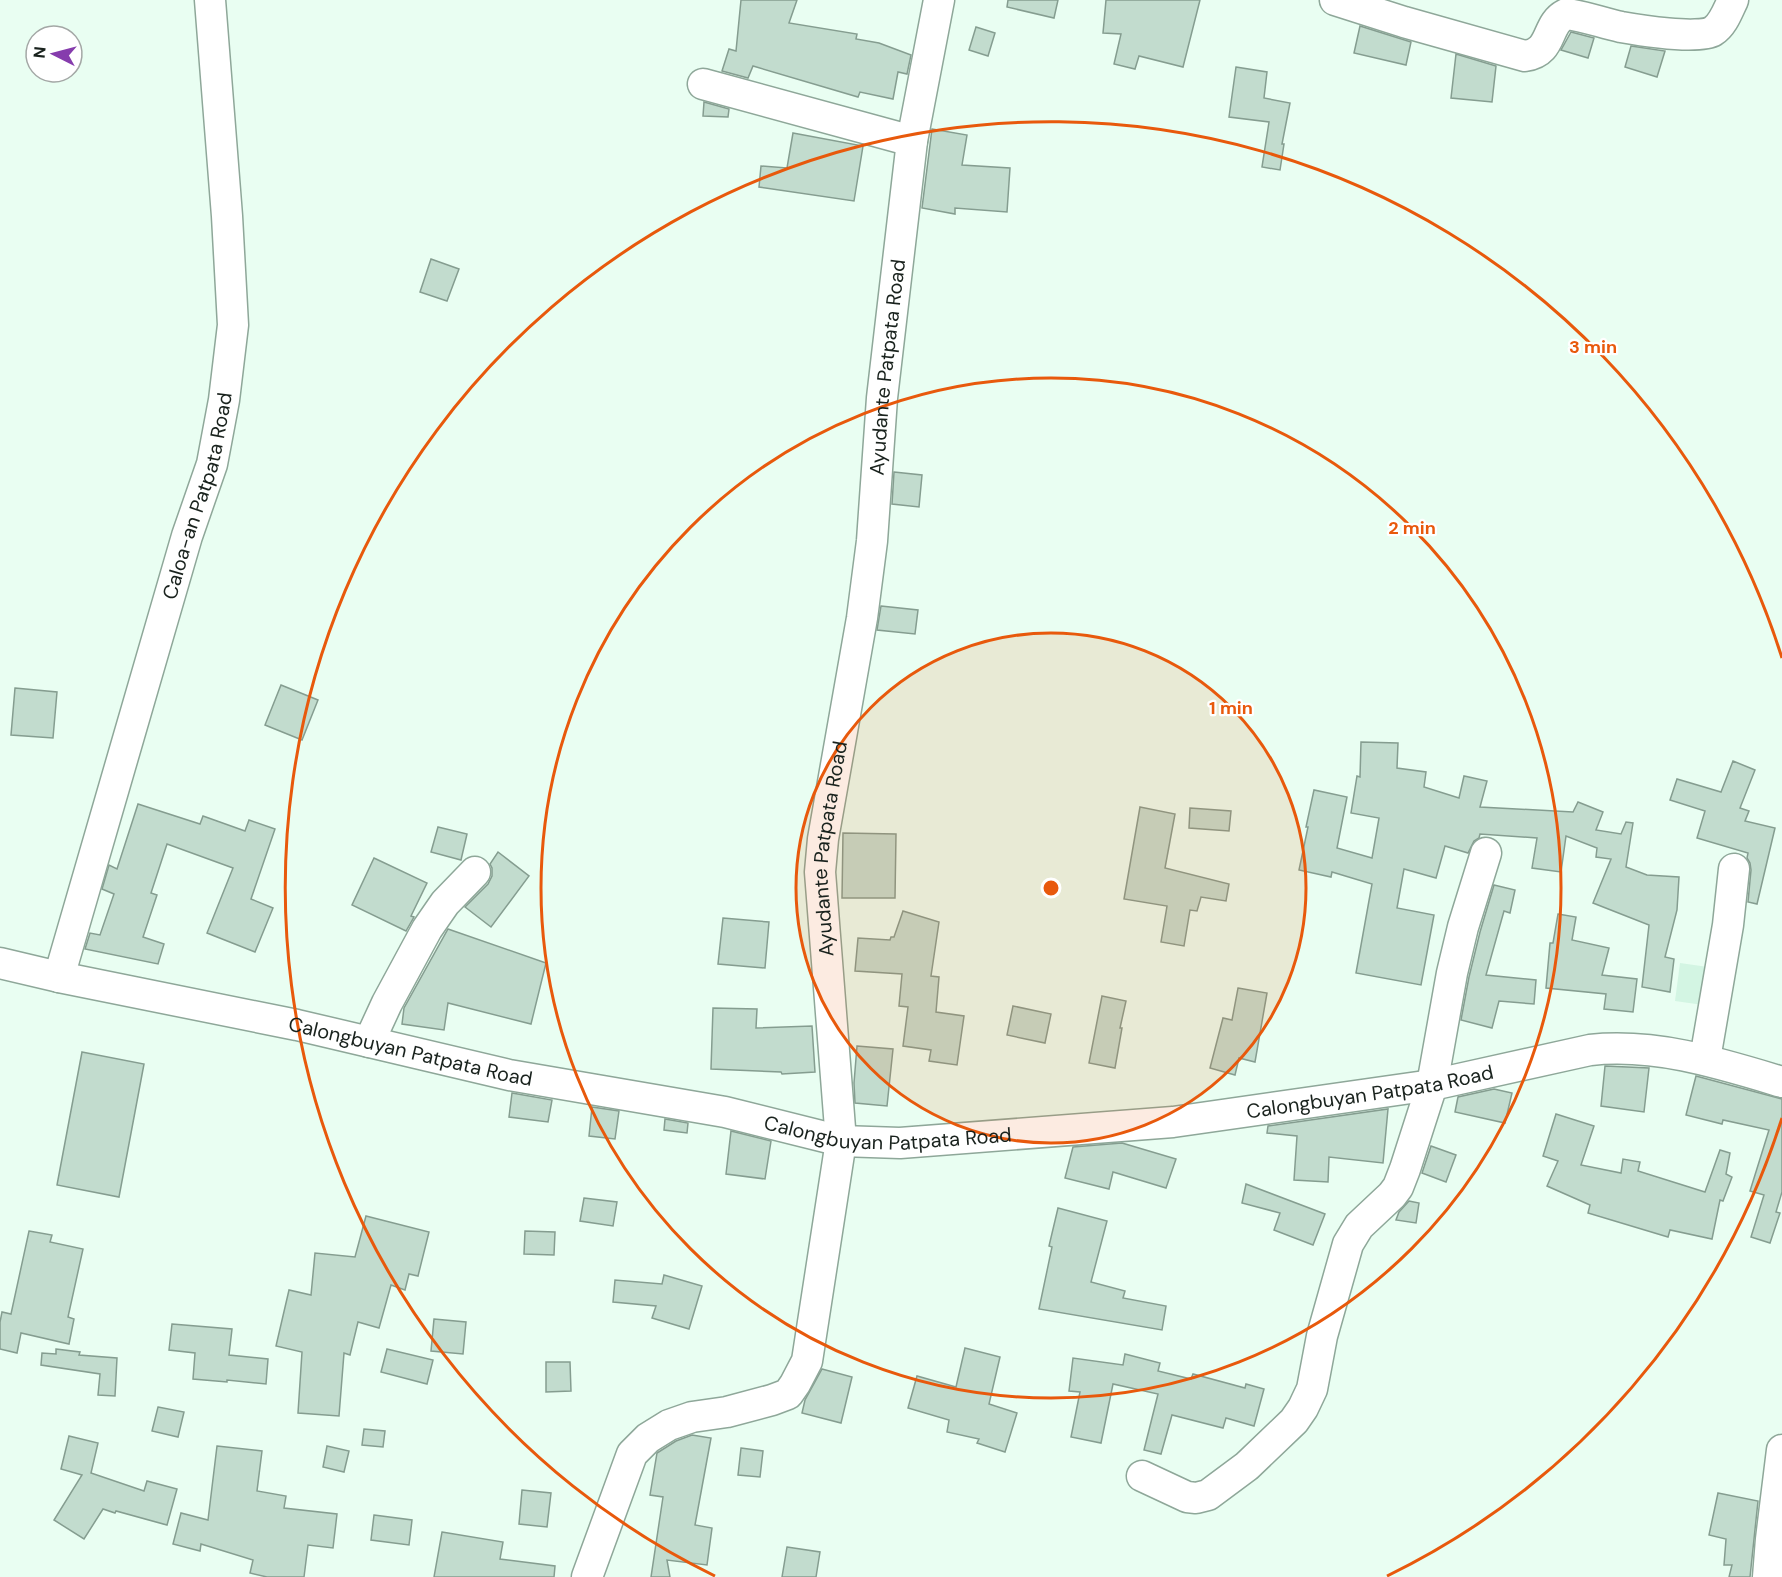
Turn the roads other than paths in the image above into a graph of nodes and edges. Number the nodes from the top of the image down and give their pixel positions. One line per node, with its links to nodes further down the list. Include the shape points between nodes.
1 (210, 0): 11 (street, Caloa-an Patpata Road, via 233,325 224,400 212,464 187,536)
2 (939, 0): 6 (street, Ayudante Patpata Road)
3 (1335, 0): 4 (street, via 1525,56 1543,48 1562,15 1621,27 1704,34 1714,31)
4 (1733, 0)
5 (703, 84): 6 (street)
6 (912, 141): 16 (street, Ayudante Patpata Road, via 882,398 864,607 822,839 820,872)
7 (1486, 853): 15 (street, via 1452,973)
8 (1734, 869): 13 (street)
9 (475, 872): 12 (street, via 427,929)
10 (0, 963): 11 (street, Calongbuyan Patpata Road)
11 (59, 977): 12 (street, Calongbuyan Patpata Road)
12 (369, 1042): 16 (street, Calongbuyan Patpata Road, via 509,1075 725,1112)
13 (1705, 1059): 14 (street, Calongbuyan Patpata Road); 15 (street, Calongbuyan Patpata Road, via 1612,1047)
14 (1782, 1082)
15 (1432, 1085): 16 (street, Calongbuyan Patpata Road, via 1173,1122 900,1143); 18 (street, via 1398,1186 1359,1226 1348,1244 1322,1336 1312,1389 1294,1421 1247,1466 1208,1494 1187,1497)
16 (841, 1141): 19 (street, Ayudante Patpata Road, via 807,1360 795,1384 788,1394 772,1400 692,1417 648,1438 632,1454)
17 (1782, 1450): 20 (street)
18 (1143, 1476)
19 (587, 1577)
20 (1768, 1577)

